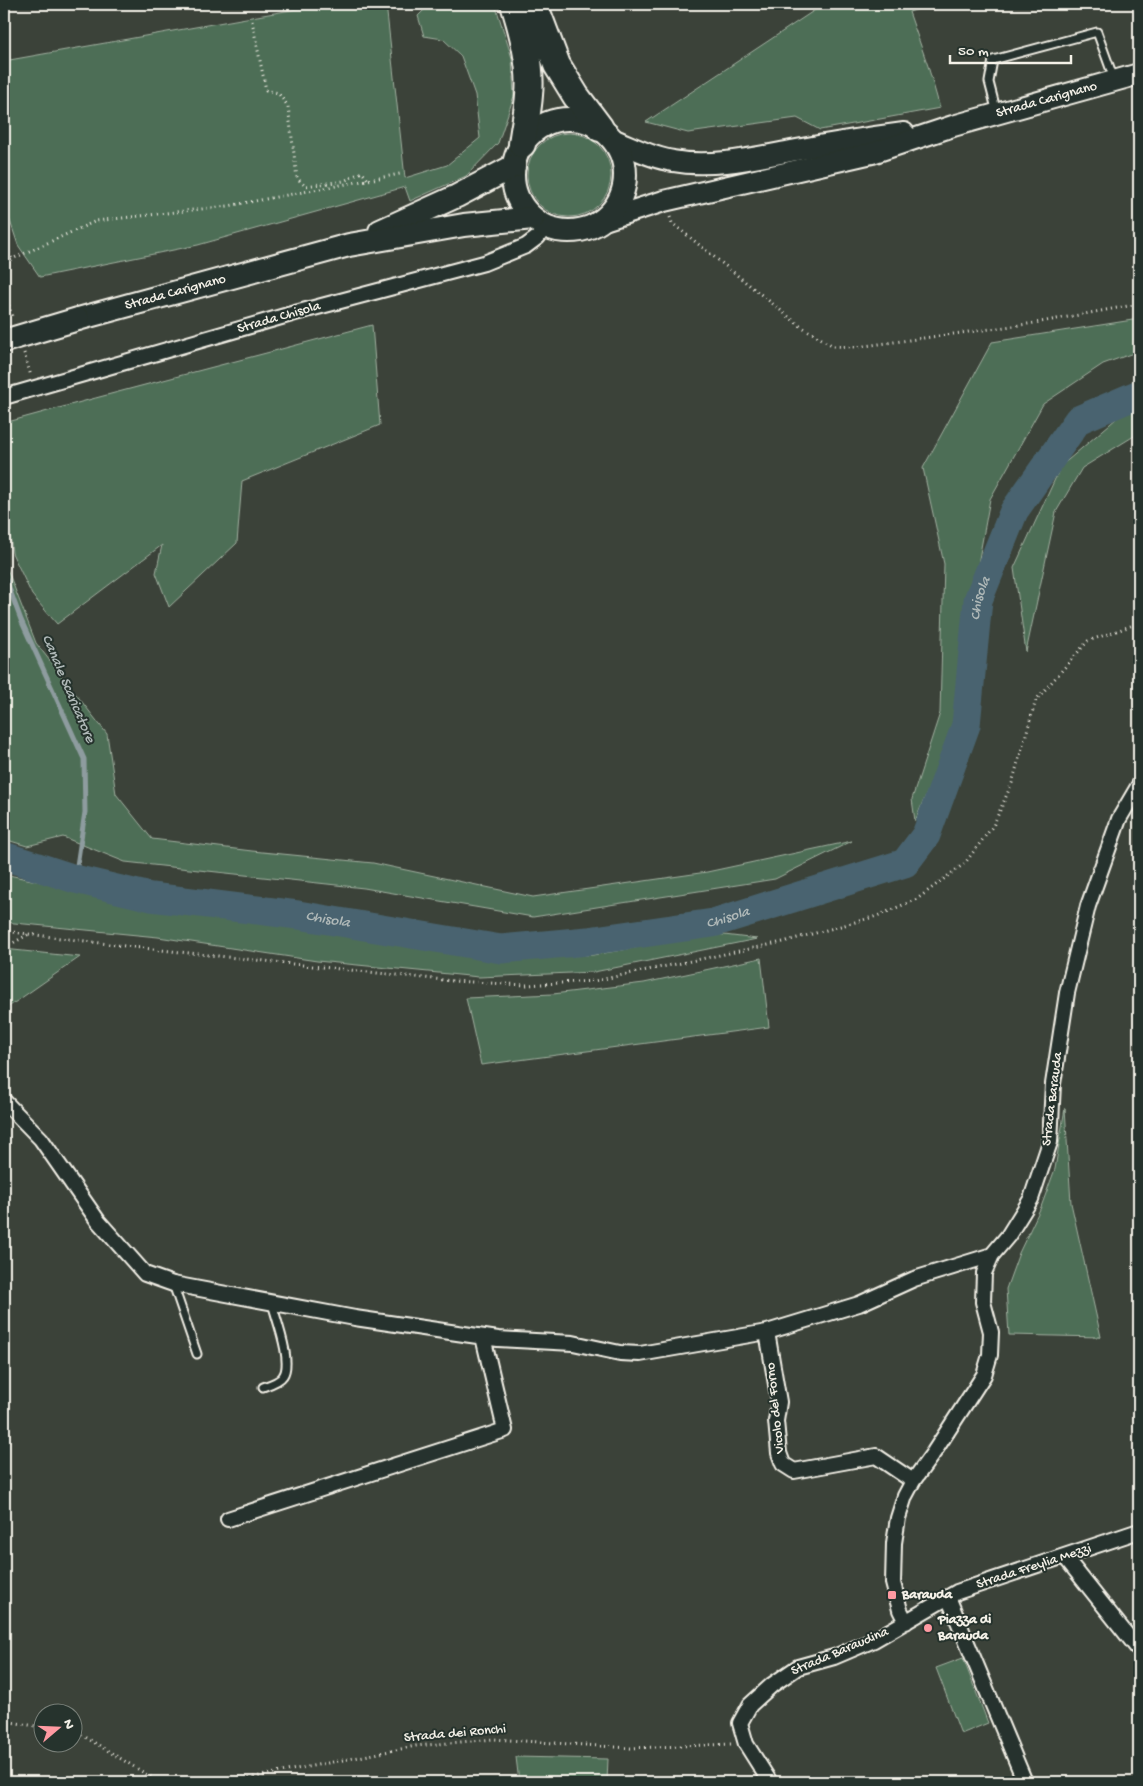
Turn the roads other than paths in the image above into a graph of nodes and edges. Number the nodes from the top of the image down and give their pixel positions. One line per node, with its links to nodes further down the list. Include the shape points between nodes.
1 (514, 4): 8 (highway, via 522,30 530,94)
2 (534, 4): 7 (highway, via 557,65)
3 (1139, 74): 4 (main road, Strada Carignano)
4 (1115, 81): 5 (main road, Strada Carignano); 5 (lane, via 1097,32 994,60 989,82)
5 (998, 114): 6 (main road, Strada Carignano)
6 (954, 126): 7 (main road, via 706,163 653,156); 9 (main road, via 872,153 664,201)
7 (606, 134): 8 (main road, via 584,121 566,119 549,122 534,131); 9 (main road, via 621,153 625,169 619,201)
8 (518, 155): 10 (main road, via 513,180 516,195 523,208); 11 (main road, via 457,196)
9 (604, 220): 10 (main road, via 580,230 563,231)
10 (540, 222): 11 (main road, via 464,225); 13 (street, Strada Chisola, via 538,237 526,246 484,262 304,310)
11 (349, 245): 12 (main road, Strada Carignano, bridge)
12 (4, 341)
13 (4, 397)
14 (1139, 784): 16 (street, Strada Barauda, via 1119,819 1088,906 1067,993 1053,1084 1050,1142 1031,1199)
15 (4, 1101): 17 (street, via 42,1140 98,1220 145,1274)
16 (992, 1255): 19 (street, via 914,1279 859,1304); 23 (street, Strada Barauda, via 984,1273 983,1302 991,1332 990,1355 984,1374)
17 (173, 1284): 18 (street); 21 (lane)
18 (272, 1302): 20 (street); 22 (lane, via 286,1368 283,1377)
19 (767, 1332): 20 (street, via 640,1354 573,1343); 23 (street, Vicolo del Forno, via 779,1402 776,1421 783,1464 794,1471 876,1456)
20 (483, 1337): 24 (street, via 505,1430)
21 (197, 1354)
22 (263, 1388)
23 (913, 1481): 28 (street, Strada Barauda, via 898,1518 892,1564 898,1604)
24 (228, 1519)
25 (1139, 1532): 26 (street, Strada Freylia Mezzi)
26 (1065, 1557): 27 (street, Strada Freylia Mezzi); 29 (street)
27 (948, 1597): 28 (street, Strada Freylia Mezzi); 31 (street)
28 (906, 1622): 30 (street, Strada Baraudina, via 834,1657 798,1667 750,1705 740,1723 746,1744)
29 (1139, 1650)
30 (770, 1782)
31 (1025, 1782)

